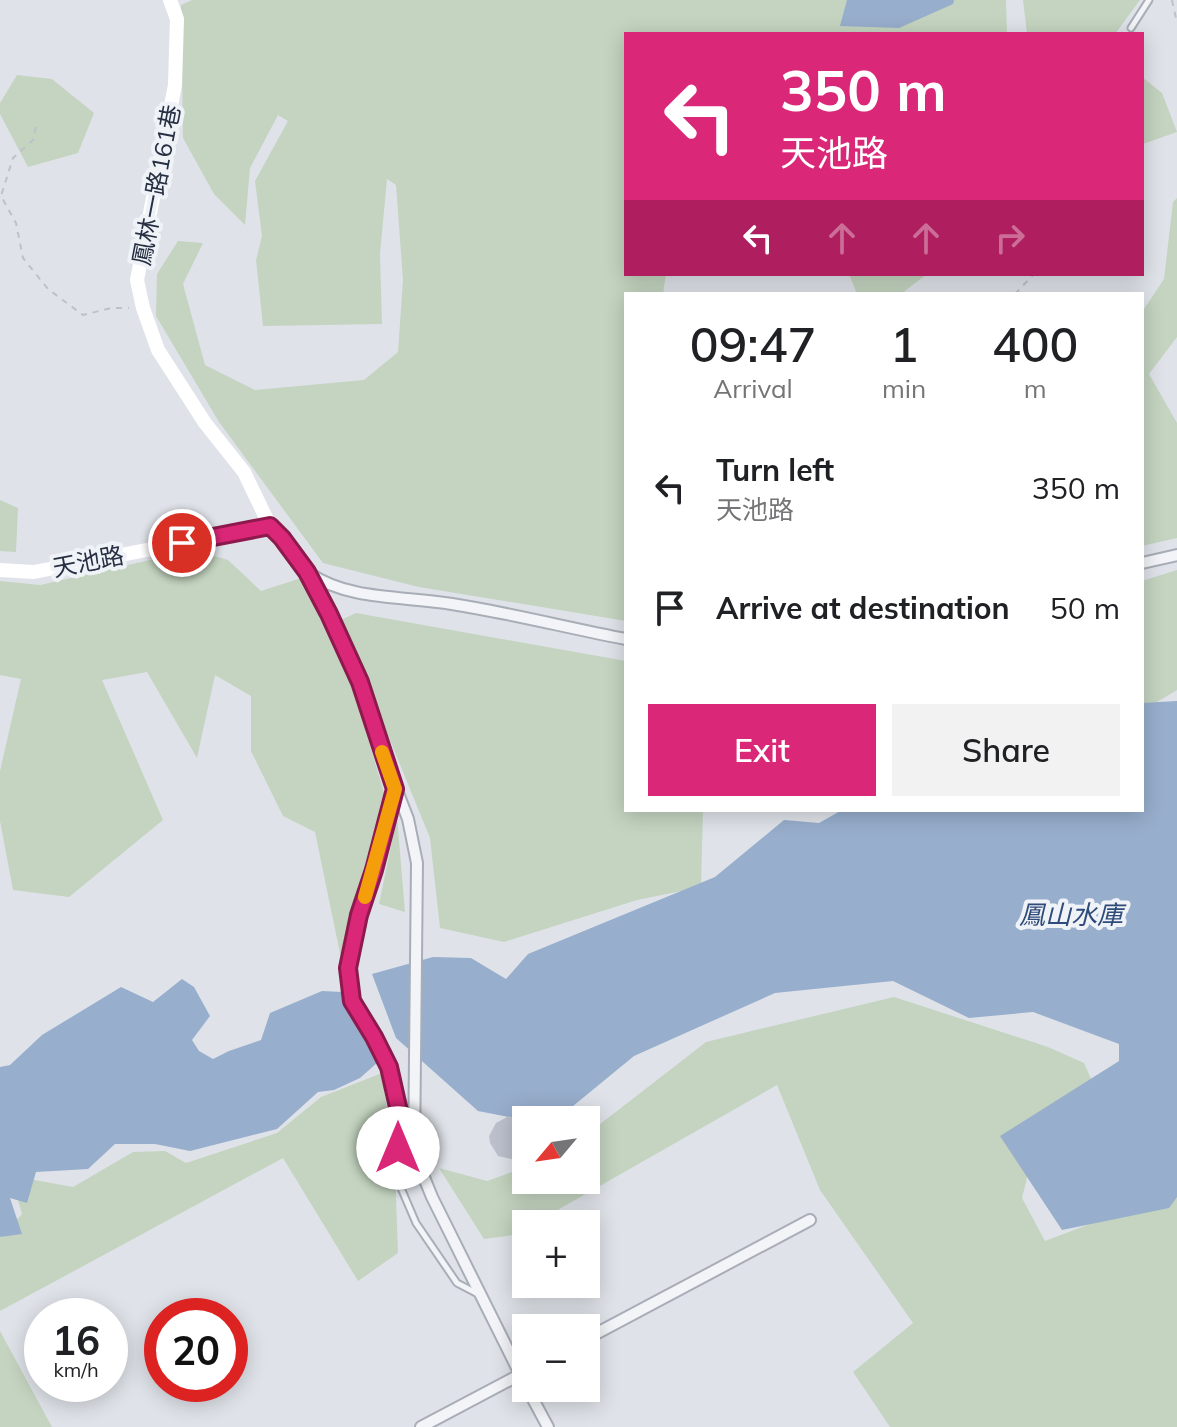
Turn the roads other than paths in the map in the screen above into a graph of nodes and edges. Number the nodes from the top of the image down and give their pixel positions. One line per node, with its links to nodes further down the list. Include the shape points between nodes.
1 (170, 0): 4 (street, 鳳林一路161巷, via 177,19 175,85 137,280 158,350 244,472)
2 (1149, 0): 3 (lane)
3 (1131, 28)
4 (270, 526): 7 (street, 天池路, via 34,572); 8 (street)
5 (1177, 555): 6 (street)
6 (1144, 563)
7 (0, 570)
8 (307, 572): 9 (street, via 363,593 452,604); 10 (street, via 360,682)
9 (624, 639)
10 (395, 789): 12 (street, via 417,863 414,1153); 12 (lane, via 356,928 348,968 352,1001 389,1067 400,1116 401,1188 416,1223 457,1283)
11 (810, 1220): 13 (street)
12 (484, 1298): 14 (street)
13 (600, 1332)
14 (512, 1351)
15 (512, 1378): 17 (street)
16 (534, 1402): 18 (street)
17 (421, 1427)
18 (548, 1427)

